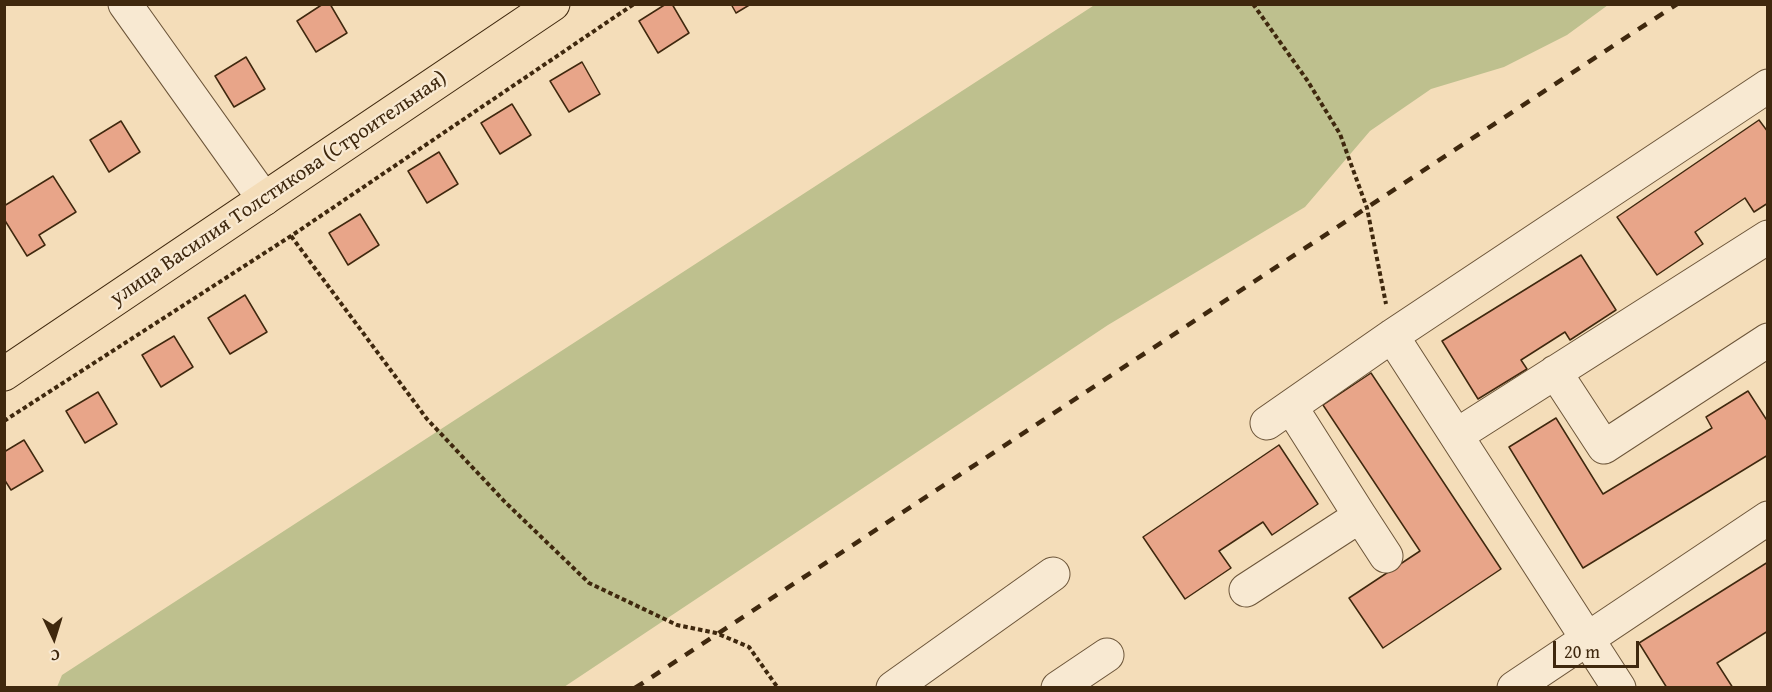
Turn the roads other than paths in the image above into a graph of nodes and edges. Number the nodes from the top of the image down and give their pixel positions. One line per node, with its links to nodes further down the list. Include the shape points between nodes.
1 (125, 4): 4 (street)
2 (553, 4): 4 (main road, улица Василия Толстикова (Строительная))
3 (1767, 86): 6 (street)
4 (264, 199): 9 (main road, улица Василия Толстикова (Строительная))
5 (1767, 237): 8 (street)
6 (1392, 336): 10 (street); 11 (street, via 1279,415)
7 (1767, 340): 8 (street, via 1604,447)
8 (1555, 372): 10 (street)
9 (4, 374)
10 (1457, 435): 16 (street)
11 (1360, 516): 13 (street); 15 (street)
12 (1767, 518): 16 (street)
13 (1386, 556)
14 (1053, 574): 18 (street)
15 (1246, 590)
16 (1588, 638): 20 (street); 21 (street)
17 (1107, 655): 19 (street)
18 (893, 687)
19 (1058, 687)
20 (1514, 687)
21 (1619, 687)

